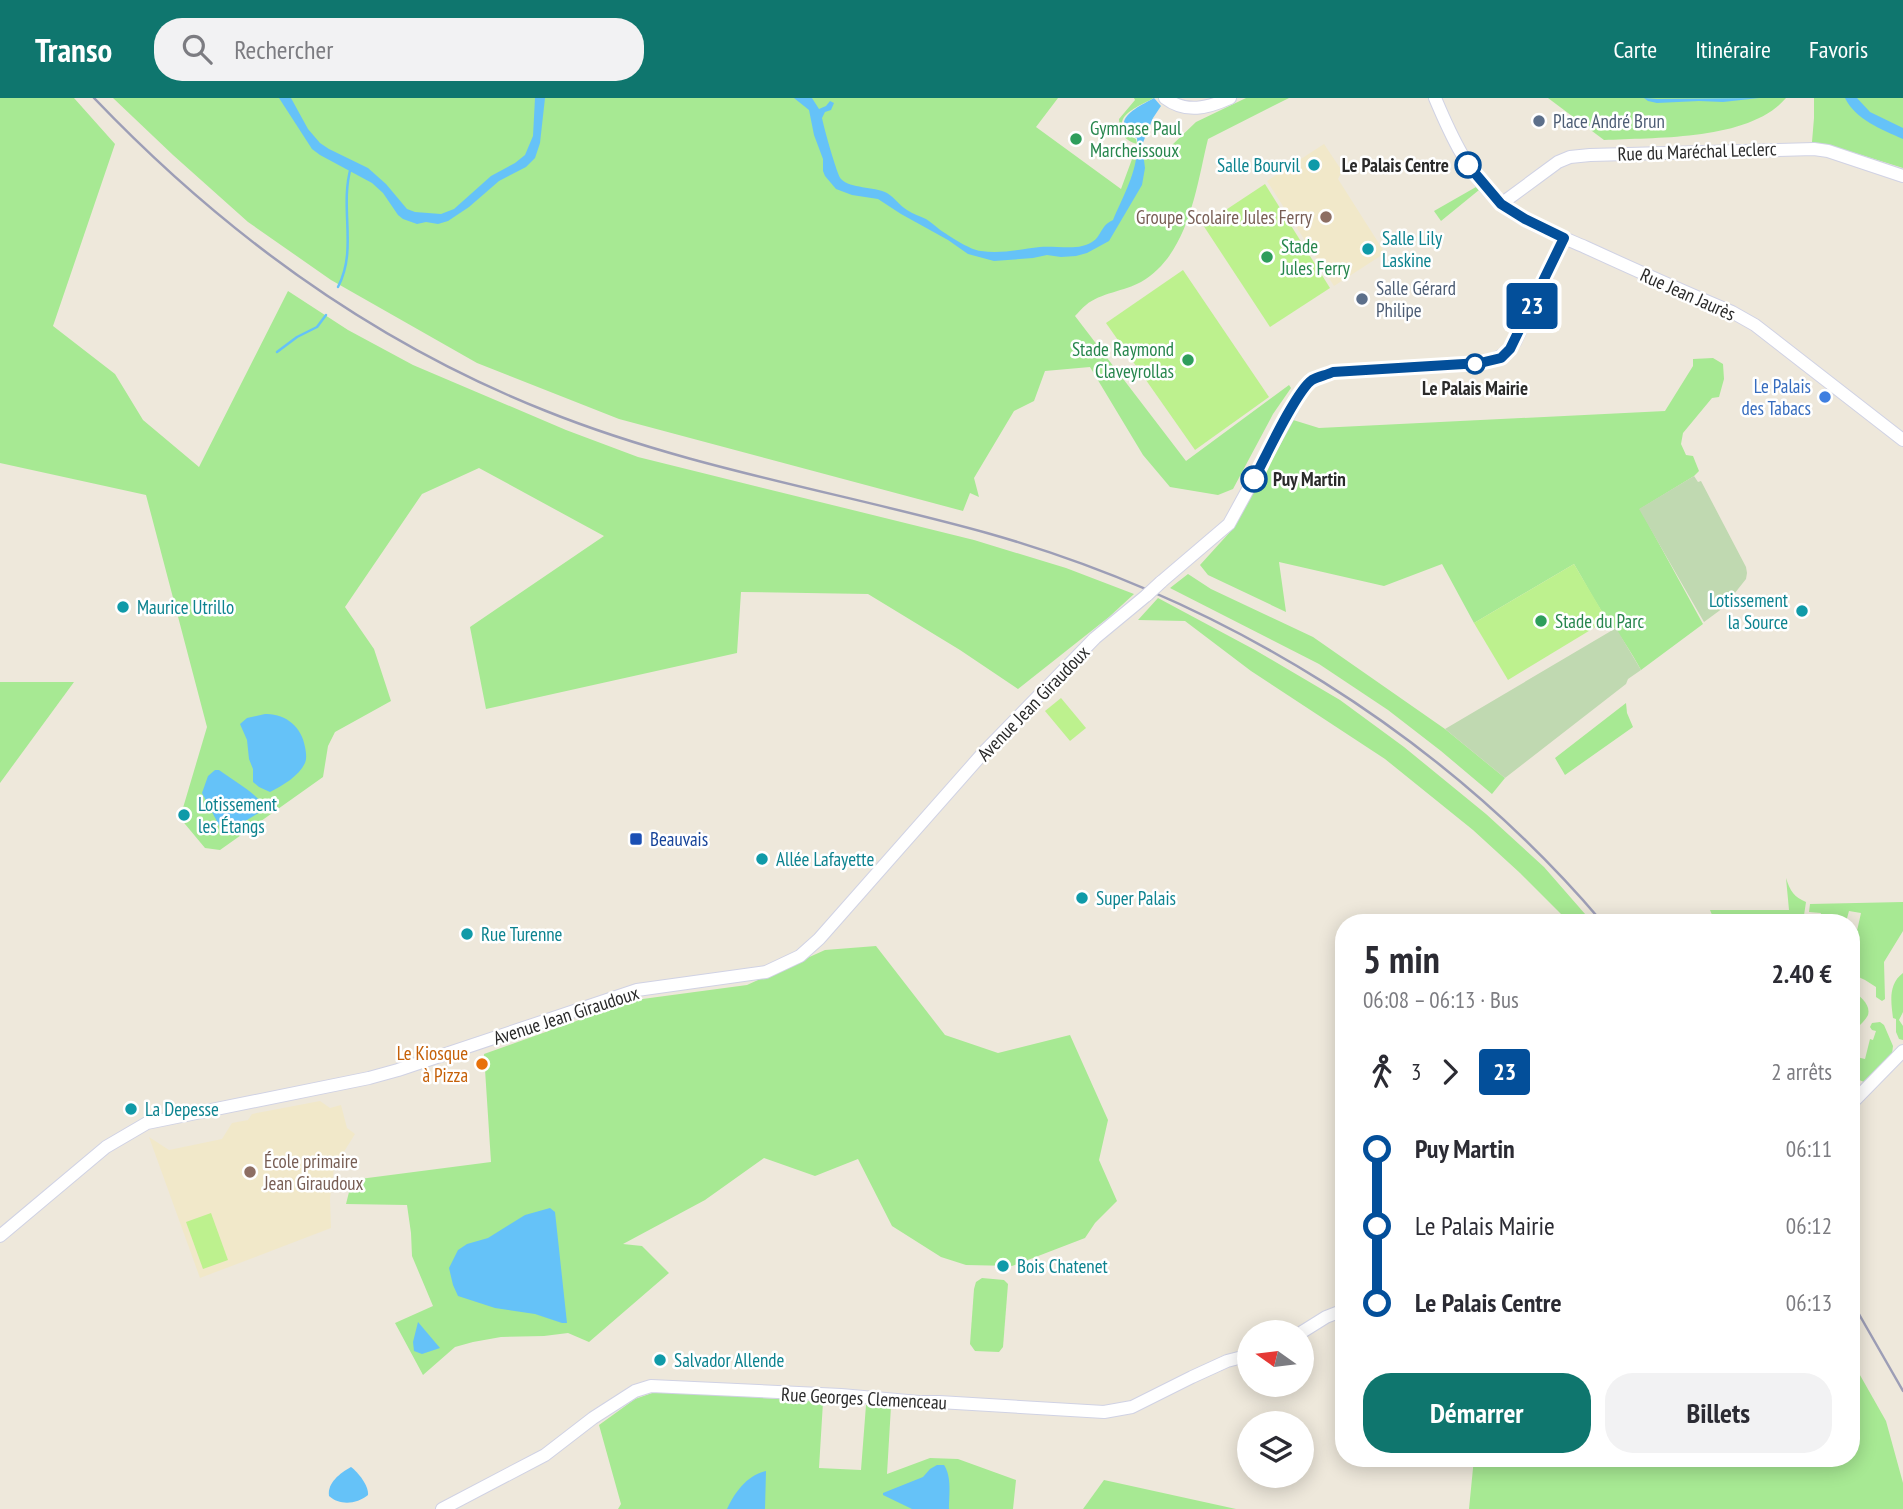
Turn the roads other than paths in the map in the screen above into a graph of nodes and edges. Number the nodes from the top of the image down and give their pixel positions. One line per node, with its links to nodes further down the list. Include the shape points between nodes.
1 (1165, 98): 2 (street, via 1192,108)
2 (1230, 98)
3 (1435, 98): 5 (street, Rue Jean Jaurès, via 1458,150)
4 (1903, 176): 5 (street, Rue du Maréchal Leclerc, via 1814,149 1590,155 1558,162)
5 (1501, 204): 6 (street, Rue Jean Jaurès)
6 (1564, 238): 7 (street, Rue Jean Jaurès, via 1755,325); 10 (street, Avenue Jean Giraudoux, bridge, via 1515,342 1501,358 1333,372 1312,380 1288,414 1228,524 1095,638 984,752 800,956 766,972 637,990 379,1075 147,1123 106,1147)
7 (1903, 440)
8 (1903, 1051): 9 (street)
9 (1860, 1095)
10 (0, 1236)
11 (1335, 1314): 12 (street)
12 (1314, 1324)
13 (1237, 1359): 14 (street, Rue Georges Clemenceau, via 1132,1408 1104,1412 651,1386 593,1418 545,1455)
14 (442, 1509)

